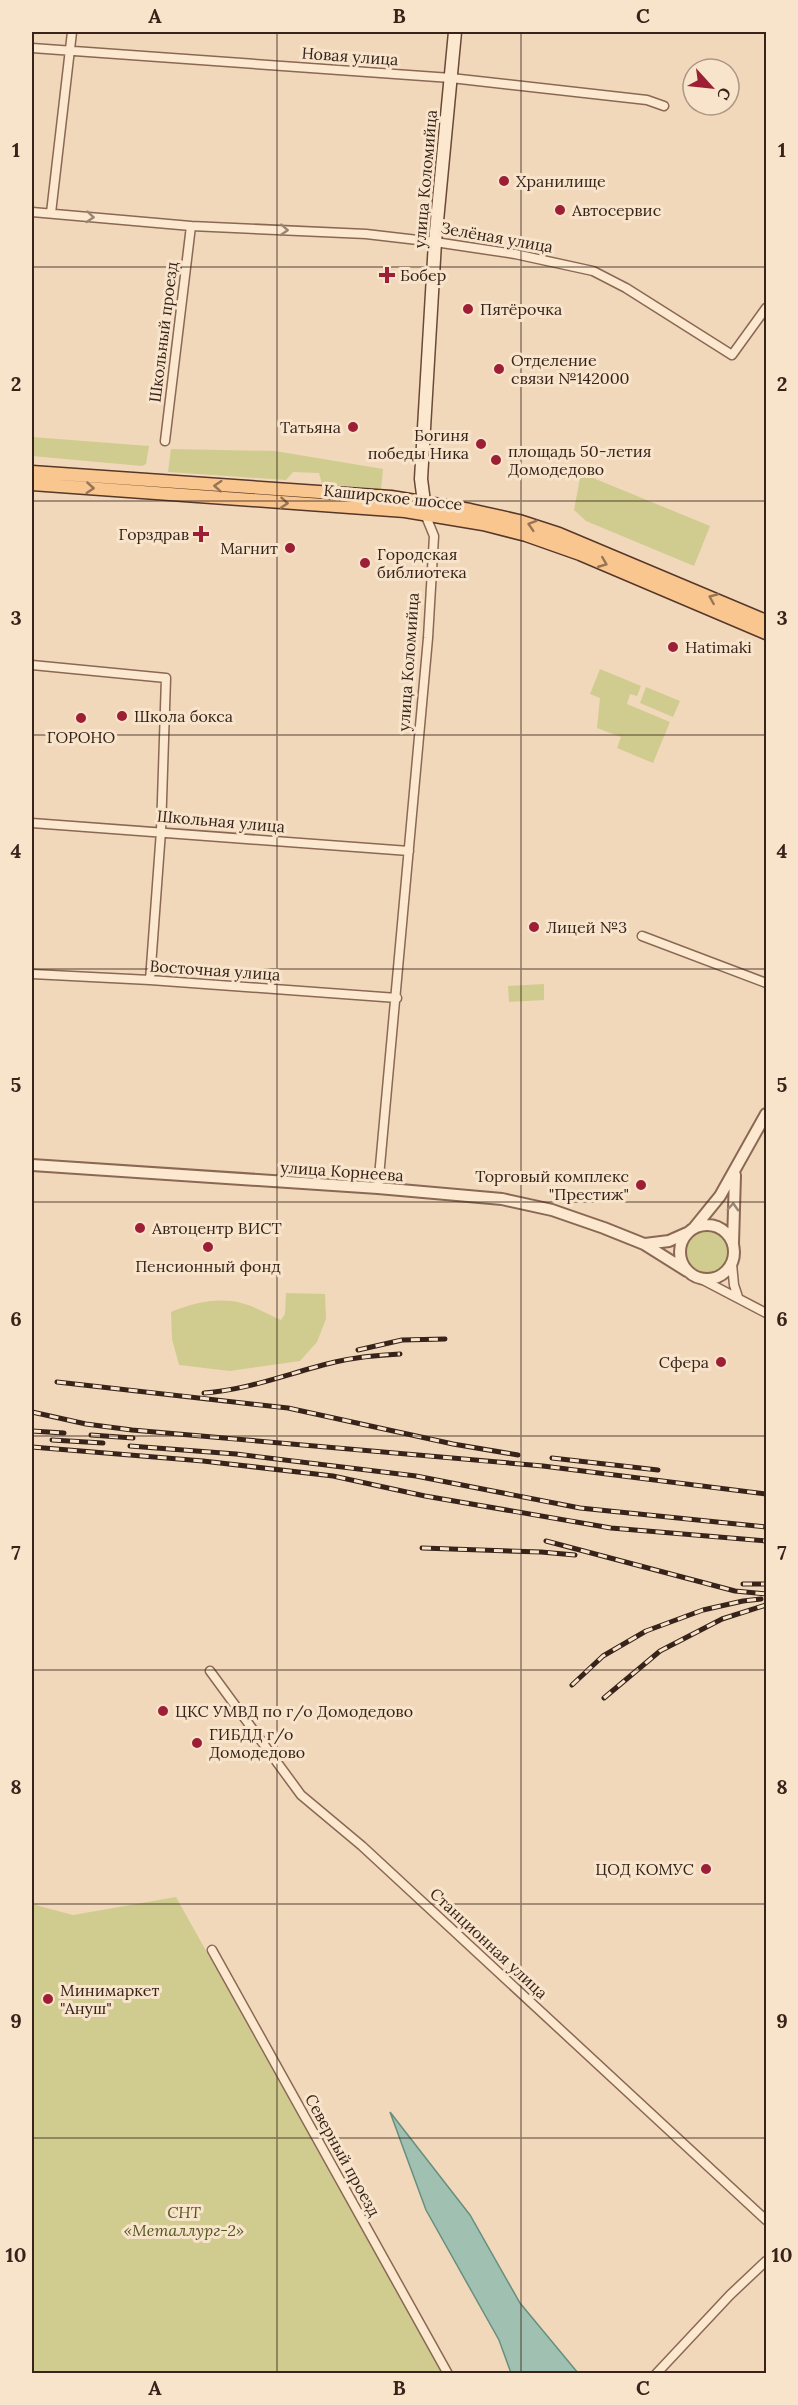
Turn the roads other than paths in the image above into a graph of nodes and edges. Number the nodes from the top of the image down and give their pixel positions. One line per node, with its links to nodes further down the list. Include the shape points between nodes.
1 (72, 32): 4 (street)
2 (455, 32): 5 (main road, улица Коломийца)
3 (32, 48): 4 (street, Новая улица)
4 (70, 52): 5 (street, Новая улица); 8 (street)
5 (451, 78): 6 (street, Новая улица, via 647,100); 10 (main road, улица Коломийца)
6 (664, 106)
7 (32, 212): 8 (street, Зелёная улица)
8 (51, 213): 9 (street, Зелёная улица, one-way to 9)
9 (191, 226): 10 (street, Зелёная улица, one-way to 10, via 366,234); 12 (street, Школьный проезд)
10 (435, 242): 11 (street, Зелёная улица, via 592,270 732,355); 15 (main road, улица Коломийца, via 422,479)
11 (766, 309)
12 (165, 441)
13 (32, 472): 15 (main road, Каширское шоссе, one-way to 13)
14 (32, 484): 15 (main road, Каширское шоссе, one-way to 15)
15 (424, 508): 16 (main road, Каширское шоссе, one-way to 15, via 559,534 503,517); 17 (main road, Каширское шоссе, one-way to 17, via 540,539); 21 (street, улица Коломийца, via 434,536)
16 (766, 621)
17 (766, 633)
18 (32, 664): 20 (street, via 166,678)
19 (32, 823): 20 (street, Школьная улица)
20 (161, 831): 21 (street, Школьная улица); 24 (street)
21 (409, 851): 26 (street, улица Коломийца)
22 (642, 936): 25 (street)
23 (32, 974): 24 (street, Восточная улица)
24 (150, 980): 26 (street, Восточная улица)
25 (766, 983)
26 (397, 998): 30 (street, улица Коломийца)
27 (766, 1114): 29 (street)
28 (32, 1165): 30 (street, улица Корнеева)
29 (736, 1172): 31 (street); 32 (street, one-way to 29)
30 (378, 1188): 33 (street, улица Корнеева, via 521,1202 573,1216)
31 (691, 1231): 32 (street, via 709,1225 717,1227); 33 (street, via 669,1241); 35 (street, via 680,1250)
32 (733, 1243): 34 (street)
33 (644, 1244): 35 (street, улица Корнеева)
34 (732, 1264): 36 (street, via 720,1276); 37 (street)
35 (687, 1271): 36 (street)
36 (701, 1279): 37 (street)
37 (738, 1297): 38 (street)
38 (766, 1313)
39 (210, 1671): 41 (street, Станционная улица, via 302,1795 363,1846)
40 (212, 1950): 43 (street, Северный проезд)
41 (766, 2220)
42 (766, 2261): 44 (street)
43 (448, 2373)
44 (656, 2373)

